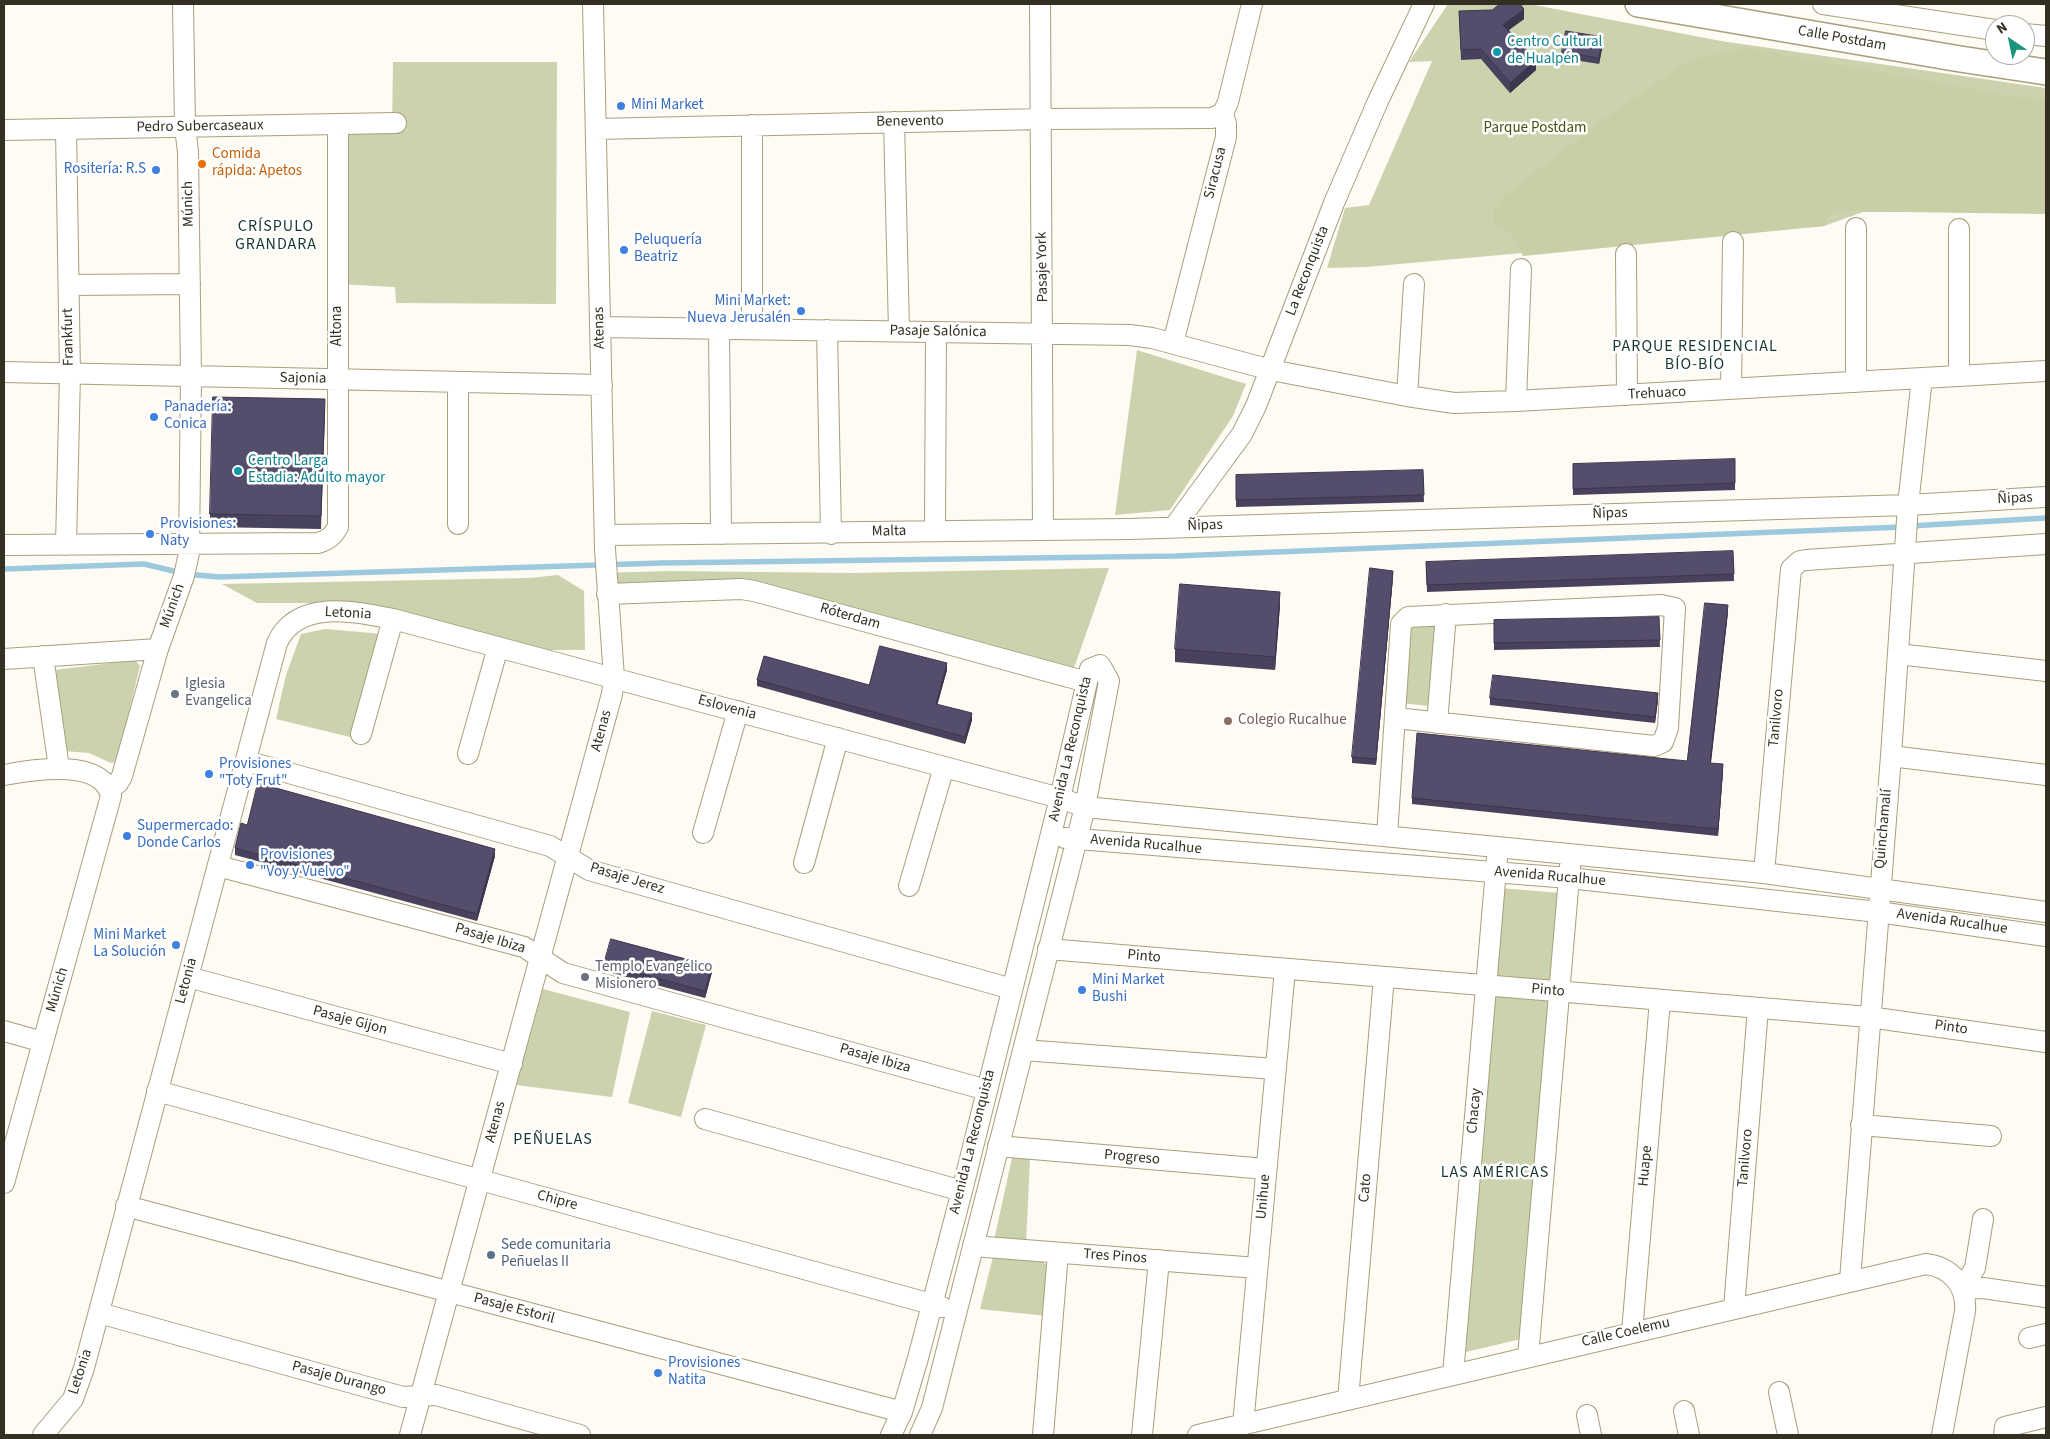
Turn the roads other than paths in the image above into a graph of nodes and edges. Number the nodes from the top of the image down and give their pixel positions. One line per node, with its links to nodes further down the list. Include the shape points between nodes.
1 (183, 4): 16 (street, Múnich)
2 (593, 4): 18 (street, Atenas)
3 (1040, 4): 11 (street, Pasaje York)
4 (1252, 4): 10 (street, Siracusa)
5 (1424, 4): 36 (street, La Reconquista, via 1334,203)
6 (1638, 4): 9 (main road, Calle Postdam)
7 (1823, 4): 8 (street, Calle Postdam)
8 (1985, 28)
9 (2046, 72)
10 (1223, 113): 11 (street, Benevento, via 1212,118); 35 (street, Siracusa, via 1226,137)
11 (1041, 119): 12 (street, Benevento); 34 (street, Pasaje York)
12 (894, 122): 15 (street, Benevento); 32 (street)
13 (396, 123): 14 (street, Pedro Subercaseaux)
14 (338, 124): 16 (street, Pedro Subercaseaux); 43 (street, Altona)
15 (752, 125): 18 (street, Benevento); 30 (street)
16 (185, 127): 17 (street, Pedro Subercaseaux); 25 (street, Múnich)
17 (66, 129): 19 (street, Pedro Subercaseaux); 27 (street, Frankfurt)
18 (596, 129): 28 (street, Atenas)
19 (4, 130)
20 (1856, 228): 45 (street)
21 (1959, 229): 41 (street)
22 (1733, 242): 47 (street)
23 (1626, 254): 48 (street)
24 (1521, 269): 50 (street)
25 (190, 284): 27 (street); 40 (street, Múnich)
26 (1414, 284): 49 (street)
27 (69, 285): 39 (street, Frankfurt)
28 (600, 326): 29 (street, Pasaje Salónica); 46 (street, Atenas)
29 (719, 328): 30 (street, Pasaje Salónica); 57 (street)
30 (752, 329): 31 (street, Pasaje Salónica)
31 (827, 330): 32 (street, Pasaje Salónica); 58 (street)
32 (898, 331): 33 (street, Pasaje Salónica)
33 (936, 332): 34 (street, Pasaje Salónica); 56 (street)
34 (1043, 334): 35 (street, Pasaje Salónica, via 1130,335); 55 (street, Pasaje York)
35 (1173, 343): 36 (street, Pasaje Salónica)
36 (1271, 370): 49 (street, Trehuaco); 54 (street, La Reconquista, via 1242,434)
37 (2046, 371): 41 (street, Trehuaco)
38 (4, 372): 39 (street, Sajonia)
39 (70, 374): 40 (street, Sajonia); 62 (street, Frankfurt)
40 (191, 376): 43 (street, Sajonia); 64 (street, Múnich)
41 (1960, 376): 42 (street, Trehuaco)
42 (1922, 378): 45 (street, Trehuaco); 52 (street, Quinchamalí)
43 (338, 379): 44 (street, Sajonia); 64 (street, Altona, via 338,527 331,538 318,543)
44 (458, 382): 46 (street, Sajonia); 53 (street)
45 (1856, 382): 47 (street, Trehuaco)
46 (602, 386): 59 (street, Atenas)
47 (1731, 389): 48 (street, Trehuaco)
48 (1627, 395): 50 (street, Trehuaco)
49 (1407, 396): 50 (street, Trehuaco, via 1454,403)
50 (1516, 401)
51 (2046, 497): 52 (street, Ñipas)
52 (1908, 509): 54 (street, Ñipas); 63 (street, Quinchamalí)
53 (458, 524)
54 (1174, 527): 55 (street, Malta)
55 (1043, 529): 56 (street, Malta)
56 (935, 531): 58 (street, Malta)
57 (721, 534): 58 (street, Malta); 59 (street, Malta)
58 (831, 534)
59 (605, 542): 65 (street, Atenas)
60 (2046, 544): 63 (street)
61 (4, 545): 62 (street)
62 (66, 545): 64 (street)
63 (1905, 546): 70 (street, Quinchamalí); 101 (street, Tanilvoro, via 1806,560 1795,564 1789,574)
64 (189, 548): 69 (street, Múnich, via 184,576)
65 (607, 586): 74 (street, Atenas); 75 (street, Róterdam, via 754,591)
66 (1446, 614): 77 (street, via 1408,617 1401,624); 78 (street); 78 (street, via 1661,605 1675,608 1669,719 1663,742 1654,746)
67 (393, 619): 68 (street, Eslovenia); 79 (street); 83 (street, Letonia, via 337,611 312,613 292,622 277,643)
68 (498, 647): 74 (street, Eslovenia); 81 (street)
69 (158, 649): 71 (street); 88 (street, Múnich, via 122,776)
70 (1898, 654): 73 (street); 82 (street, Quinchamalí)
71 (43, 656): 72 (street); 85 (street)
72 (4, 659)
73 (2046, 671)
74 (614, 678): 76 (street, Eslovenia); 97 (street, Atenas)
75 (1087, 682): 89 (street, Avenida La Reconquista); 90 (street, Avenida La Reconquista, via 1090,669 1100,665 1109,681)
76 (738, 711): 80 (street, Eslovenia); 91 (street)
77 (1396, 718): 78 (street); 93 (street)
78 (1437, 723)
79 (361, 734)
80 (838, 738): 84 (street, Eslovenia); 98 (street)
81 (468, 754)
82 (1891, 756): 86 (street); 104 (street, Quinchamalí)
83 (246, 762): 97 (street, Pasaje Jerez, via 550,846); 99 (street, Letonia)
84 (944, 767): 89 (street, Eslovenia); 103 (street)
85 (59, 768): 87 (street); 88 (street, via 95,776)
86 (2046, 775)
87 (5, 780)
88 (110, 789): 120 (street, Múnich, via 110,803)
89 (1060, 798): 90 (street, Avenida Rucalhue); 92 (street, Avenida La Reconquista)
90 (1085, 807): 93 (street, Avenida Rucalhue); 94 (street, Avenida La Reconquista)
91 (703, 833)
92 (1051, 836): 94 (street, Avenida Rucalhue); 114 (street, Avenida La Reconquista)
93 (1387, 836): 95 (street, Avenida Rucalhue)
94 (1077, 839): 100 (street, Avenida Rucalhue); 108 (street, Avenida La Reconquista)
95 (1498, 847): 96 (street, Avenida Rucalhue); 100 (street, Chacay)
96 (1571, 854): 101 (street, Avenida Rucalhue); 102 (street)
97 (568, 857): 109 (street, Atenas); 114 (street, Pasaje Jerez, via 590,870)
98 (804, 863)
99 (218, 866): 109 (street, Pasaje Ibiza, via 524,947); 111 (street, Letonia)
100 (1496, 871): 102 (street, Avenida Rucalhue); 113 (street, Chacay)
101 (1764, 872): 104 (street, Avenida Rucalhue)
102 (1569, 878): 105 (street, Avenida Rucalhue); 115 (street)
103 (909, 886)
104 (1879, 887): 105 (street, Quinchamalí); 106 (street, Avenida Rucalhue)
105 (1878, 912): 107 (street, Avenida Rucalhue); 118 (street, Quinchamalí)
106 (2046, 912)
107 (2046, 936)
108 (1048, 949): 110 (street, Pinto); 122 (street, Avenida La Reconquista)
109 (541, 958): 123 (street, Atenas); 125 (street, Pasaje Ibiza, via 563,972)
110 (1285, 969): 112 (street, Pinto); 124 (street, Unihue)
111 (188, 977): 123 (street, Pasaje Gijon); 126 (street, Letonia)
112 (1384, 977): 113 (street, Pinto); 154 (street, Cato)
113 (1486, 986): 115 (street, Pinto); 151 (street, Chacay)
114 (1012, 989): 125 (street, Avenida La Reconquista)
115 (1559, 992): 116 (street, Pinto); 150 (street)
116 (1660, 1000): 117 (street, Pinto); 149 (street, Huape)
117 (1758, 1008): 118 (street, Pinto); 146 (street, Tanilvoro)
118 (1869, 1017): 121 (street, Pinto); 128 (street, Quinchamalí)
119 (4, 1031): 120 (street)
120 (43, 1042): 133 (street, Múnich)
121 (2046, 1042)
122 (1023, 1050): 124 (street); 130 (street, Avenida La Reconquista)
123 (512, 1064): 132 (street, Atenas)
124 (1275, 1069): 131 (street, Unihue)
125 (987, 1090): 134 (street, Avenida La Reconquista)
126 (157, 1091): 132 (street, Chipre); 135 (street, Letonia)
127 (705, 1119): 134 (street)
128 (1860, 1125): 129 (street); 141 (street, Quinchamalí)
129 (1991, 1136)
130 (998, 1146): 131 (street, Progreso); 137 (street, Avenida La Reconquista)
131 (1266, 1169): 140 (street, Unihue)
132 (480, 1180): 143 (street, Atenas); 145 (street, Chipre)
133 (4, 1183)
134 (962, 1191): 145 (street, Avenida La Reconquista)
135 (126, 1206): 143 (street, Pasaje Estoril); 148 (street, Letonia)
136 (1982, 1219): 142 (street, via 1975,1268)
137 (973, 1246): 138 (street, Tres Pinos); 147 (street, Avenida La Reconquista)
138 (1058, 1253): 139 (street, Tres Pinos); 165 (street)
139 (1159, 1260): 140 (street, Tres Pinos); 166 (street)
140 (1257, 1268): 159 (street, Unihue)
141 (1850, 1280): 142 (street, Calle Coelemu, via 1926,1264 1951,1274); 146 (street, Calle Coelemu)
142 (1962, 1289): 144 (street, via 1983,1288); 171 (street, via 1965,1311)
143 (449, 1292): 153 (street, Atenas); 156 (street, Pasaje Estoril)
144 (2046, 1297)
145 (931, 1304): 147 (street, Chipre); 156 (street, Avenida La Reconquista)
146 (1734, 1308): 149 (street, Calle Coelemu)
147 (956, 1311): 160 (street, Avenida La Reconquista)
148 (99, 1313): 153 (street, Pasaje Durango, via 402,1397); 161 (street, Letonia, via 72,1399)
149 (1632, 1332): 150 (street, Calle Coelemu)
150 (1528, 1357): 151 (street, Calle Coelemu)
151 (1453, 1375): 154 (street, Calle Coelemu)
152 (1779, 1392): 170 (street)
153 (420, 1396): 162 (street, Atenas); 163 (street, Pasaje Durango, via 436,1395)
154 (1348, 1400): 159 (street, Calle Coelemu)
155 (1684, 1411): 169 (street)
156 (902, 1412): 164 (street, Avenida La Reconquista)
157 (1587, 1415): 168 (street)
158 (2046, 1417): 172 (street, via 2005,1427)
159 (1243, 1424): 167 (street, Calle Coelemu)
160 (925, 1430)
161 (43, 1435)
162 (410, 1435)
163 (580, 1435)
164 (891, 1435)
165 (1043, 1435)
166 (1142, 1435)
167 (1198, 1435)
168 (1591, 1435)
169 (1689, 1435)
170 (1788, 1435)
171 (1942, 1435)
172 (2004, 1435)

